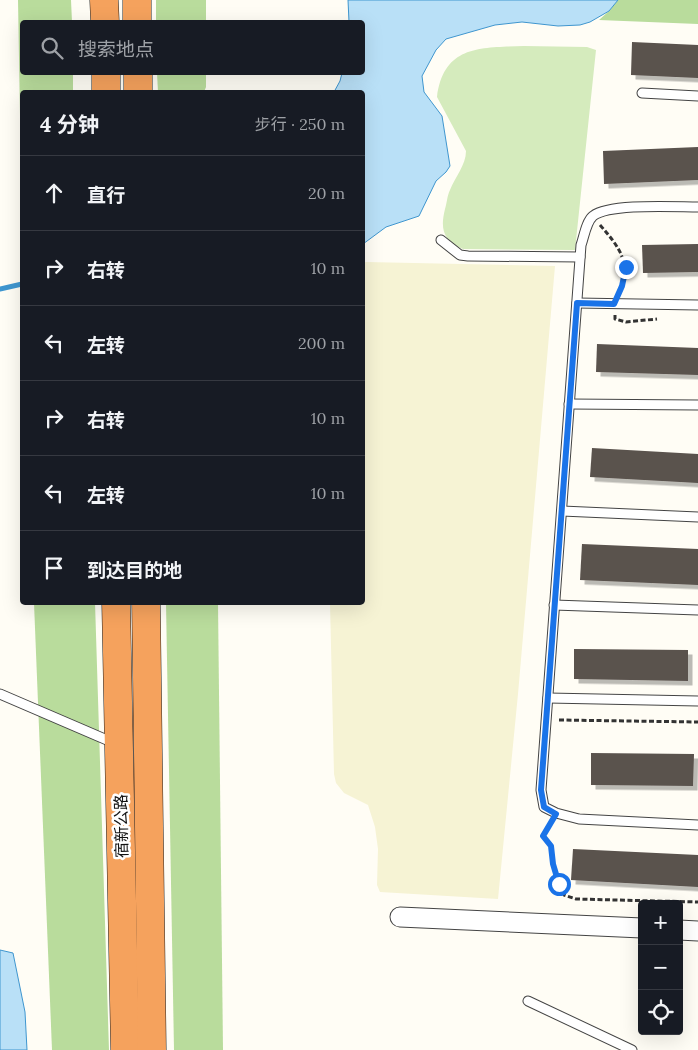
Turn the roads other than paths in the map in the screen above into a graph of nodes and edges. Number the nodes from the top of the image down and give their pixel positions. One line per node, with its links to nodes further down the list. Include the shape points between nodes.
1 (104, 0): 3 (highway)
2 (137, 0): 4 (highway)
3 (105, 20)
4 (137, 20)
5 (106, 75): 7 (highway)
6 (138, 75): 8 (highway)
7 (106, 90)
8 (138, 90)
9 (642, 93): 10 (lane)
10 (698, 96)
11 (698, 207): 13 (lane, via 626,208 593,217 586,229)
12 (441, 240): 13 (lane, via 468,256)
13 (580, 256): 14 (lane)
14 (577, 303): 15 (lane); 16 (lane)
15 (698, 305)
16 (569, 404): 17 (lane); 18 (lane)
17 (698, 405)
18 (562, 511): 19 (lane); 22 (lane)
19 (698, 517)
20 (116, 605): 27 (highway, 宿新公路)
21 (146, 605): 35 (highway, 宿新公路)
22 (554, 605): 23 (lane); 25 (lane)
23 (698, 610)
24 (0, 694): 27 (lane)
25 (548, 698): 26 (lane); 28 (lane, via 541,790 544,807 556,814 579,819)
26 (698, 701)
27 (119, 745): 34 (highway, 宿新公路)
28 (698, 825)
29 (400, 917): 30 (street)
30 (638, 928)
31 (683, 930): 32 (street)
32 (698, 930)
33 (528, 1001): 36 (lane)
34 (125, 1050)
35 (152, 1050)
36 (632, 1050)

